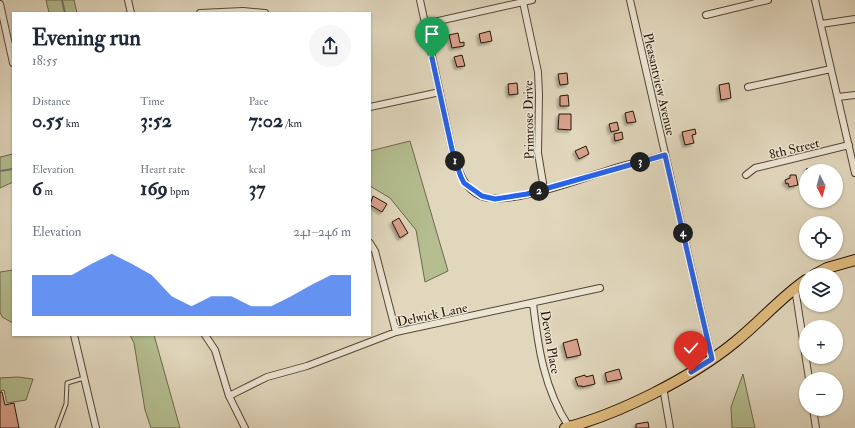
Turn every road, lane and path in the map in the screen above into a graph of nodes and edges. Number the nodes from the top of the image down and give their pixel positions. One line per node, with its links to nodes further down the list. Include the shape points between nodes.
1 (128, 0): 9 (street)
2 (420, 0): 14 (street)
3 (532, 0): 7 (street)
4 (630, 0): 24 (street, Pleasantview Avenue)
5 (768, 0): 12 (street)
6 (815, 0): 15 (street)
7 (523, 2): 14 (street); 27 (street, Primrose Drive, via 538,72 538,153)
8 (0, 4): 16 (street)
9 (131, 12)
10 (222, 12): 11 (street)
11 (254, 12)
12 (706, 15)
13 (855, 19): 15 (street)
14 (425, 24): 19 (street)
15 (821, 24): 17 (street)
16 (12, 58)
17 (831, 69): 18 (street); 21 (street)
18 (748, 86)
19 (440, 92): 22 (street); 27 (street, via 453,154 464,183 482,196 495,199)
20 (855, 95): 21 (street)
21 (838, 97): 23 (street)
22 (371, 107)
23 (849, 146): 25 (street); 26 (street, 8th Street, via 756,168)
24 (665, 155): 27 (street); 38 (street, Pleasantview Avenue)
25 (855, 173)
26 (746, 175)
27 (544, 190)
28 (371, 245): 35 (street, via 375,251)
29 (855, 260): 30 (main road)
30 (827, 268)
31 (799, 285): 33 (main road)
32 (600, 288): 34 (street, Delwick Lane)
33 (795, 288): 38 (main road, via 736,342); 39 (street)
34 (532, 303): 35 (street, Delwick Lane); 44 (street, Devon Place, via 539,352 548,386)
35 (396, 332): 42 (street, Delwick Lane, via 307,366 267,377)
36 (74, 336): 40 (street)
37 (206, 336): 42 (street, via 215,350)
38 (712, 359): 41 (main road)
39 (808, 372)
40 (84, 378): 45 (lane, via 67,383 66,404); 46 (street)
41 (664, 387): 44 (main road, via 595,418); 48 (street)
42 (229, 396): 47 (street)
43 (814, 416): 49 (street)
44 (567, 427)
45 (56, 428)
46 (96, 428)
47 (245, 428)
48 (670, 428)
49 (816, 428)

